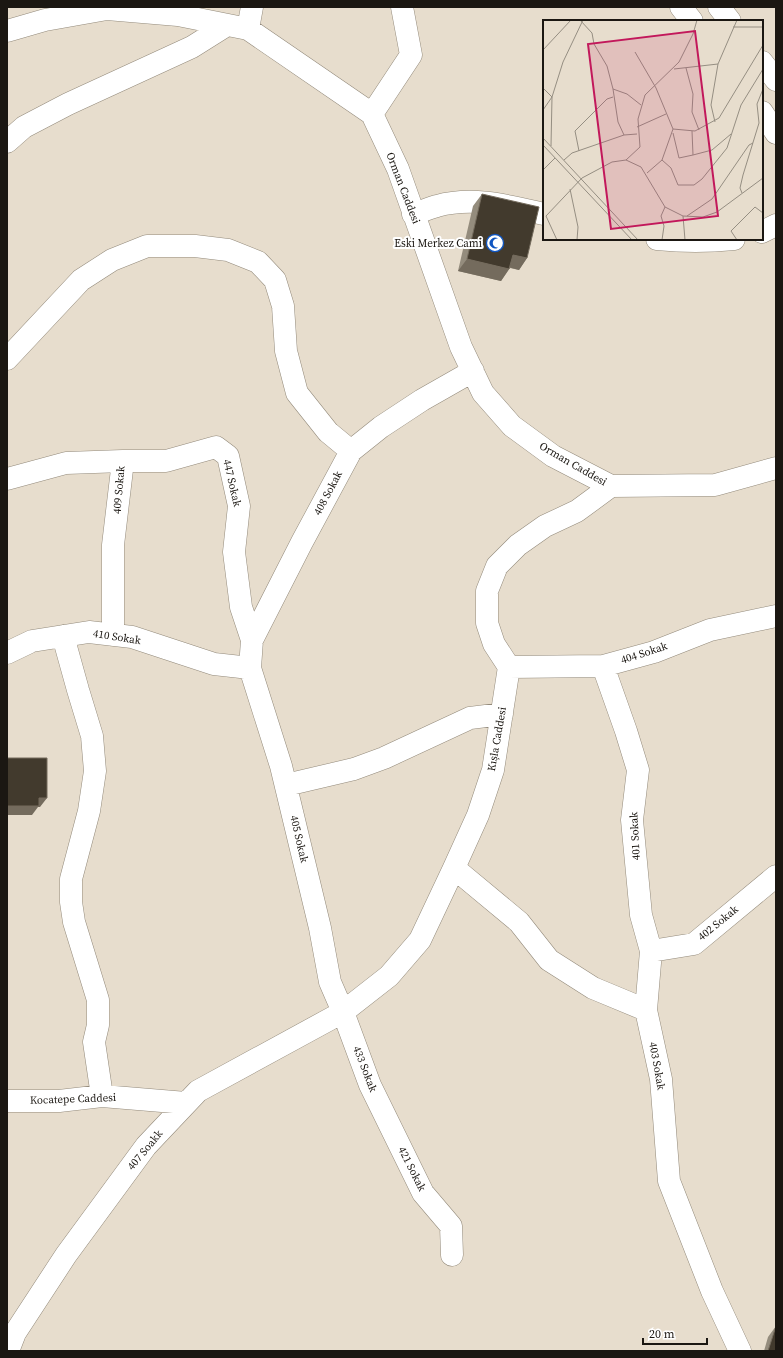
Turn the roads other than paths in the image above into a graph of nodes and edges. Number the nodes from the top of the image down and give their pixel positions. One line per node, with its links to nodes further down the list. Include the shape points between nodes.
1 (252, 7): 8 (street)
2 (402, 7): 12 (street, via 411,55)
3 (681, 7): 5 (street)
4 (719, 7): 6 (street)
5 (691, 20)
6 (729, 20)
7 (227, 25): 8 (street); 9 (street, via 178,15 107,9); 15 (street, via 192,47 24,127)
8 (248, 29): 12 (street)
9 (7, 30)
10 (763, 63): 11 (street)
11 (776, 80)
12 (372, 114): 16 (street, Orman Caddesi, via 398,169)
13 (763, 114): 14 (street)
14 (776, 133)
15 (7, 142)
16 (413, 214): 17 (street, via 436,206 472,202 493,203); 23 (street, Orman Caddesi, via 461,347)
17 (543, 214)
18 (776, 225): 19 (street)
19 (763, 232)
20 (665, 240): 21 (street)
21 (725, 240)
22 (7, 359): 24 (street, via 81,280 112,260 147,246 195,246 228,250 258,262 275,280 283,306 286,350 297,393 328,432)
23 (473, 371): 24 (street, 408 Sokak, via 422,400); 28 (street, Orman Caddesi, via 483,393 512,426 553,456)
24 (351, 451): 32 (street, 408 Sokak)
25 (123, 461): 27 (street, 409 Sokak, via 66,463); 30 (street, 409 Sokak, via 113,545); 32 (street, 447 Sokak, via 166,461 216,448 228,456 239,506 234,552 241,607)
26 (776, 468): 28 (street, Orman Caddesi, via 715,485)
27 (7, 479)
28 (611, 486): 35 (street, via 577,511 545,526 518,545 497,566 487,591 487,623 494,644)
29 (776, 616): 34 (street, 404 Sokak, via 710,630 654,652)
30 (113, 635): 31 (street, 410 Sokak, via 89,632); 36 (street, 410 Sokak, via 132,637 214,664)
31 (63, 636): 33 (street, 410 Sokak, via 32,641); 44 (street, via 92,736 95,771 89,811 71,879 71,902 74,922 98,1000 98,1025 94,1042)
32 (252, 640): 36 (street, 408 Sokak)
33 (7, 653)
34 (603, 666): 35 (street, 404 Sokak); 41 (street, 401 Sokak, via 638,770 632,820 641,915)
35 (509, 667): 37 (street, Kışla Caddesi)
36 (250, 668): 38 (street, 405 Sokak)
37 (502, 714): 38 (street, via 470,718 384,758 354,769); 39 (street, Kışla Caddesi, via 493,770 478,815)
38 (286, 785): 43 (street, 405 Sokak, via 320,928 330,982)
39 (454, 868): 42 (street, via 519,922 549,960 593,988); 43 (street, Kışla Caddesi, via 420,940 389,976)
40 (776, 876): 41 (street, 402 Sokak, via 694,944)
41 (651, 950): 42 (street, 401 Sokak)
42 (646, 1010): 50 (street, 403 Sokak, via 661,1079 669,1180 712,1291)
43 (343, 1012): 46 (street, 407 Soakk, via 198,1091); 47 (street, 433 Sokak, via 370,1085)
44 (102, 1096): 45 (street, Kocatepe Caddesi, via 59,1101); 46 (street, Kocatepe Caddesi)
45 (7, 1101)
46 (186, 1103): 49 (street, 407 Soakk, via 146,1146 66,1255 15,1333)
47 (389, 1124): 48 (street, 421 Sokak, via 423,1193 452,1226)
48 (452, 1255)
49 (8, 1351)
50 (740, 1351)

